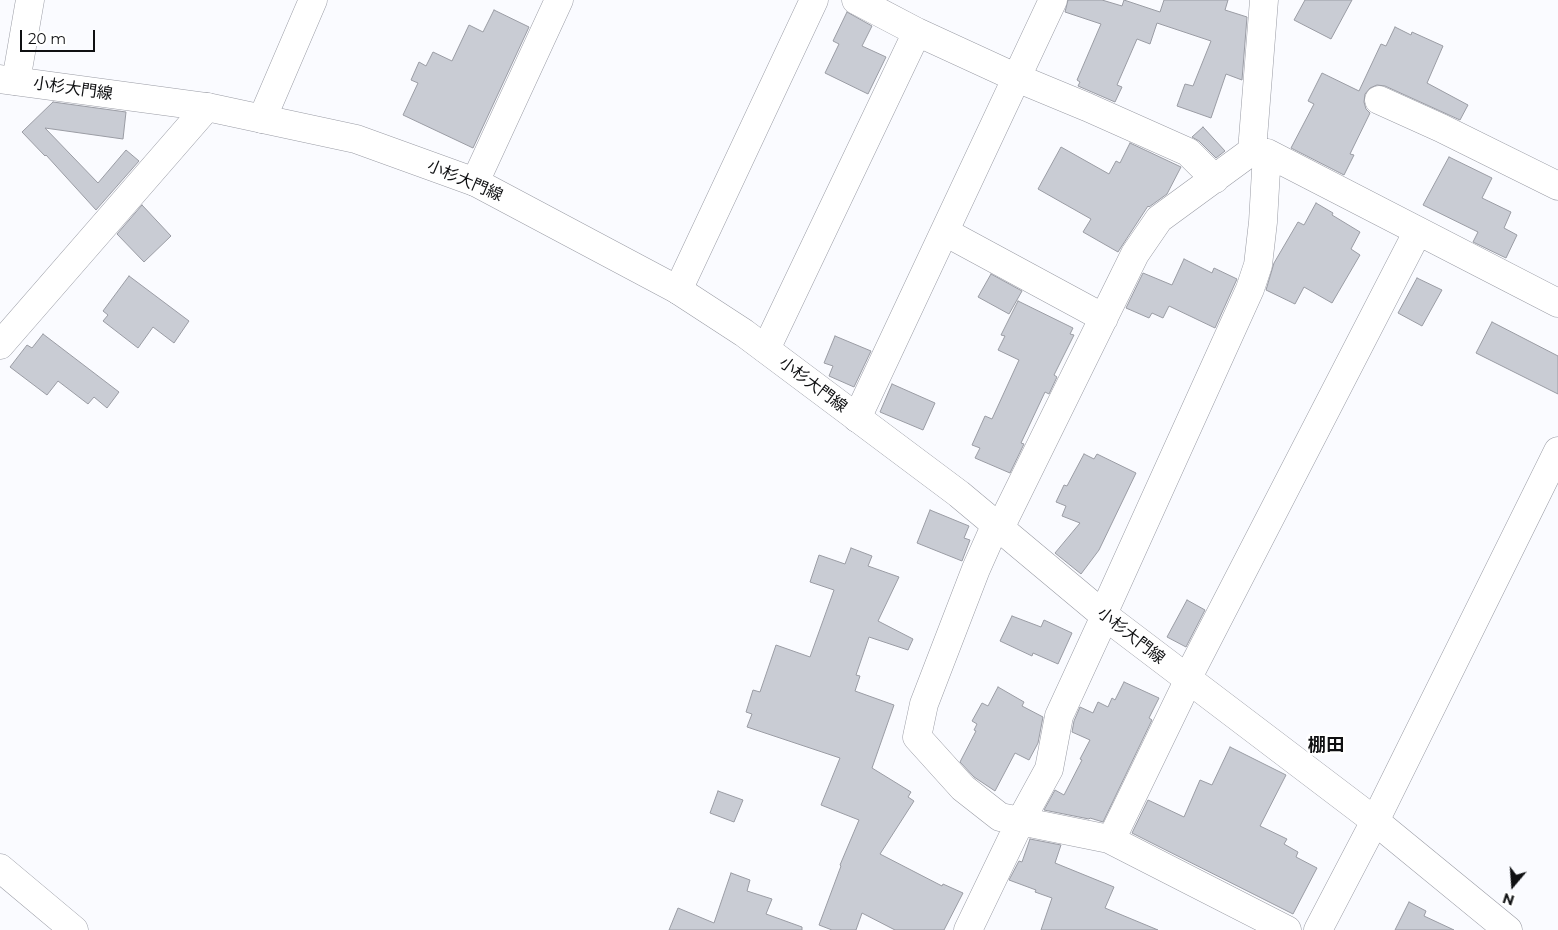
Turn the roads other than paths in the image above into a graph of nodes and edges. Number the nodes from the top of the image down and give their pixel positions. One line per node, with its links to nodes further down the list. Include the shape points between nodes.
1 (30, 0): 10 (street)
2 (313, 0): 13 (street)
3 (559, 0): 16 (street)
4 (814, 0): 20 (street)
5 (856, 0): 8 (street)
6 (1053, 0): 9 (street)
7 (1264, 0): 14 (street)
8 (917, 32): 9 (street); 24 (street)
9 (1018, 78): 15 (street, via 1188,152); 19 (street)
10 (8, 80): 12 (street, 小杉大門線)
11 (1379, 100): 17 (street)
12 (207, 107): 13 (street, 小杉大門線); 23 (street)
13 (262, 119): 16 (street, 小杉大門線, via 356,139)
14 (1260, 152): 15 (street); 18 (street); 28 (street, via 1263,222 1258,265)
15 (1216, 179): 22 (street, via 1159,218 1135,254)
16 (475, 182): 20 (street, 小杉大門線)
17 (1558, 186)
18 (1418, 231): 21 (street); 29 (street)
19 (945, 232): 22 (street); 25 (street)
20 (678, 290): 24 (street, 小杉大門線)
21 (1558, 303)
22 (1104, 318): 27 (street)
23 (0, 345)
24 (766, 350): 25 (street, 小杉大門線)
25 (857, 418): 27 (street, 小杉大門線)
26 (1558, 451): 30 (street)
27 (998, 526): 28 (street, 小杉大門線); 31 (street, via 976,568 924,704 917,737 963,788 1000,817)
28 (1104, 615): 29 (street, 小杉大門線); 31 (street, via 1059,716 1049,769)
29 (1188, 679): 30 (street, 小杉大門線); 32 (street)
30 (1375, 821): 37 (street); 38 (street, 小杉大門線)
31 (1020, 822): 32 (street); 35 (street)
32 (1109, 839): 36 (street)
33 (0, 868): 34 (street)
34 (74, 930)
35 (968, 930)
36 (1287, 930)
37 (1318, 930)
38 (1508, 930)

